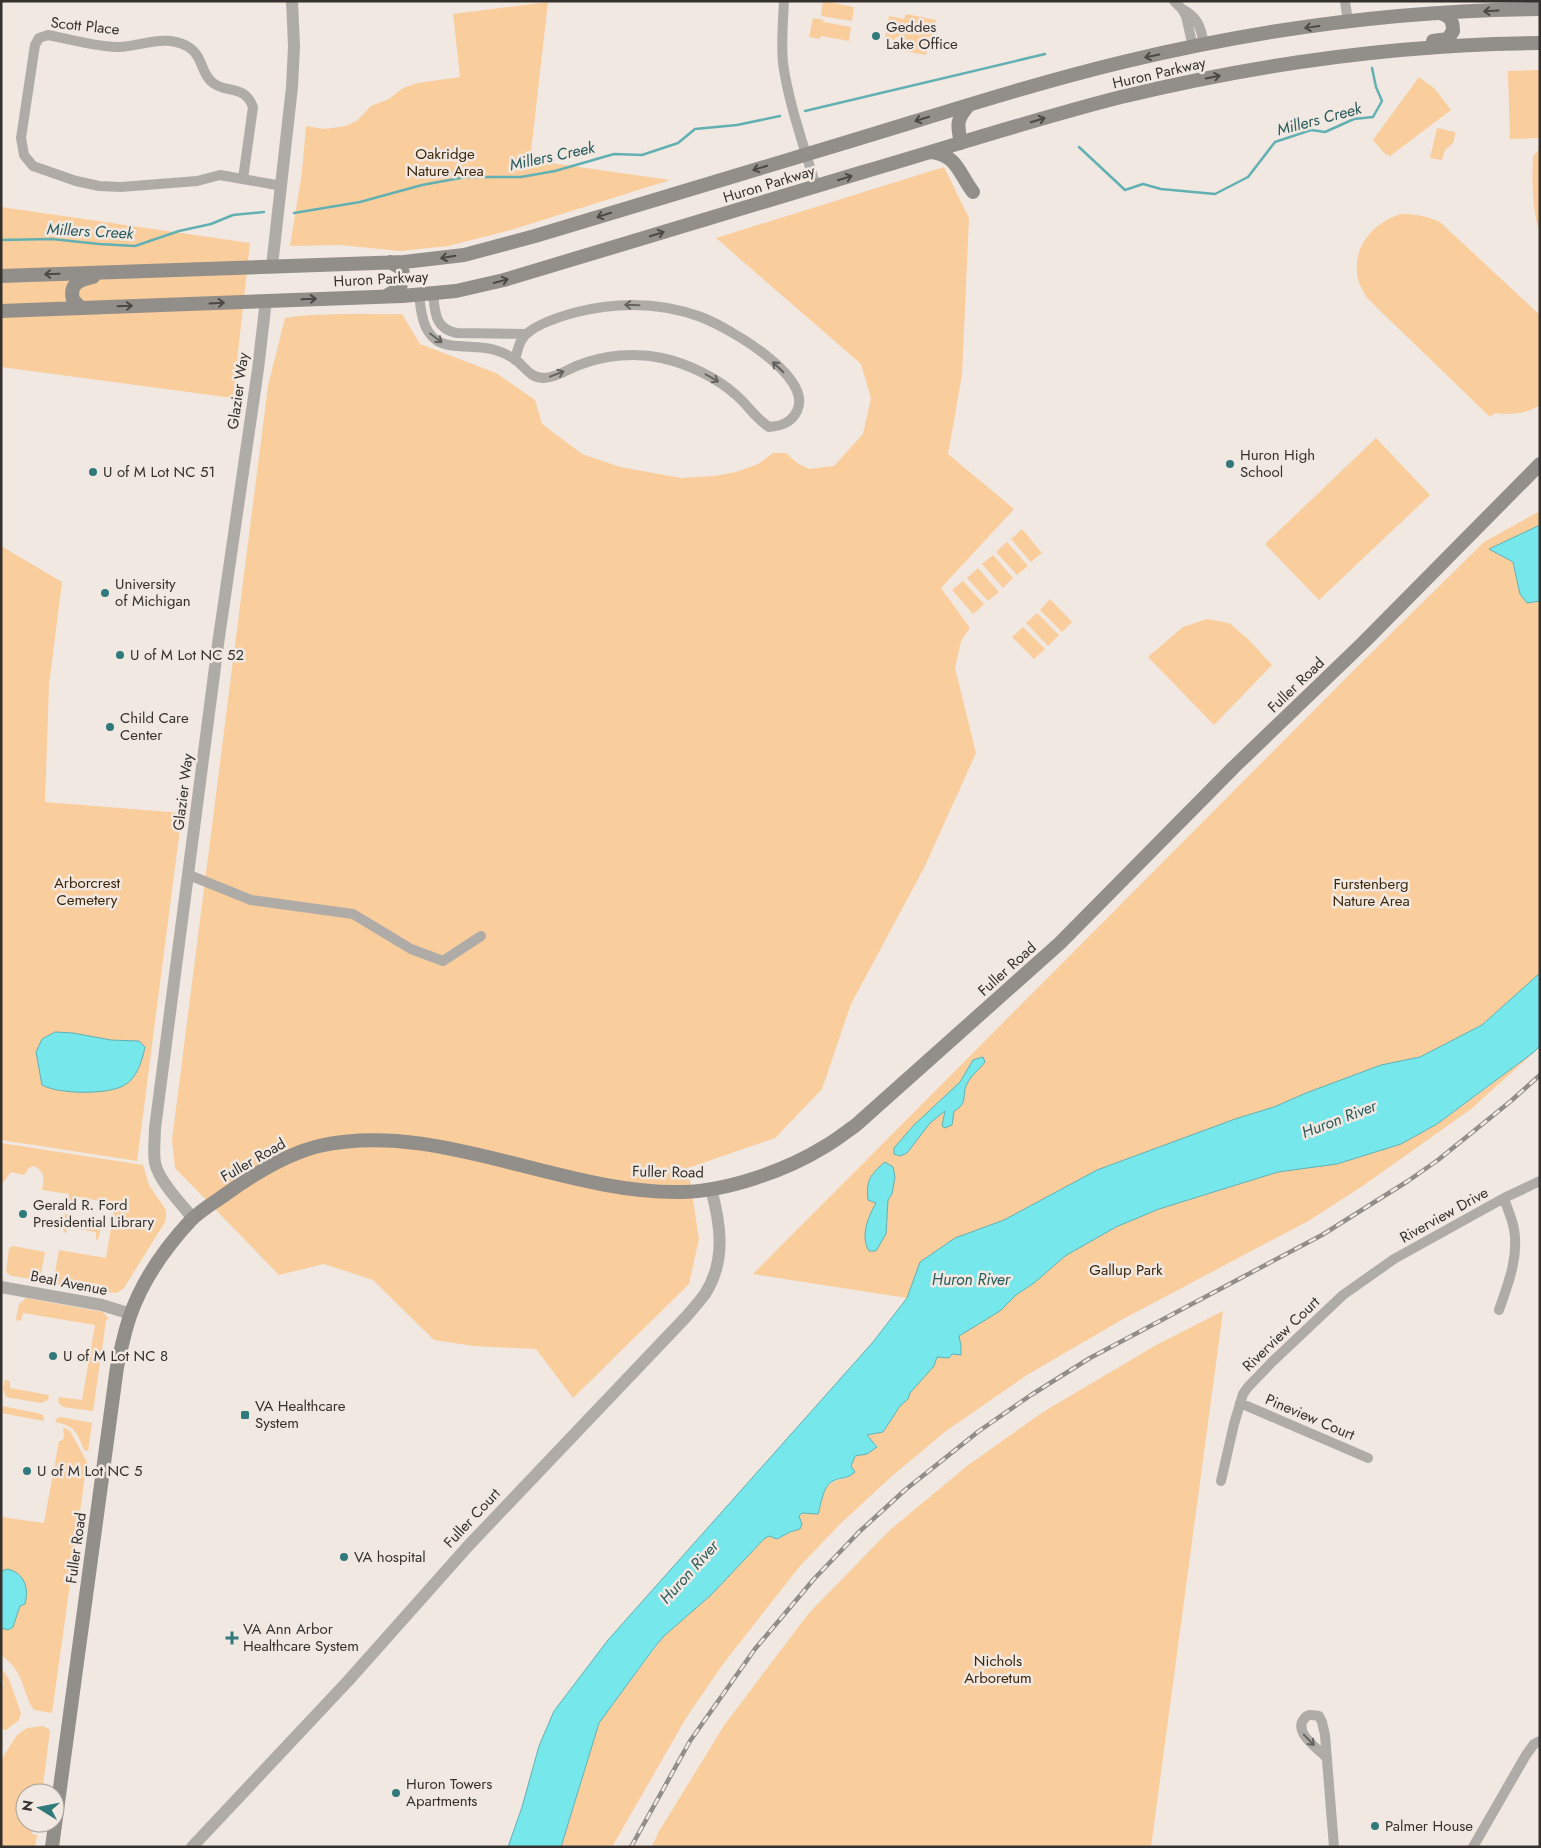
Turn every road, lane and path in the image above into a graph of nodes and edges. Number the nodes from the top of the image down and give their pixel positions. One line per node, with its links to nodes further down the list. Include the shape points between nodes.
1 (292, 1): 16 (street, via 292,87)
2 (784, 1): 14 (street, via 783,65)
3 (1174, 1): 9 (street, via 1199,24)
4 (1346, 1): 7 (street)
5 (1540, 9): 6 (main road, Huron Parkway, one-way to 6)
6 (1440, 13): 7 (main road, Huron Parkway); 10 (main road, via 1451,19 1453,31 1448,39 1402,44)
7 (1348, 22): 9 (main road, Huron Parkway, one-way to 9)
8 (1540, 43): 10 (main road, Huron Parkway)
9 (1198, 45): 11 (main road, Huron Parkway, one-way to 11, via 1077,74)
10 (1389, 52): 12 (main road, Huron Parkway, one-way to 10, via 1073,110 1199,80 1287,64)
11 (969, 105): 12 (main road, via 962,112 958,124); 14 (main road, Huron Parkway, one-way to 14)
12 (961, 143): 13 (main road, Huron Parkway)
13 (932, 152): 17 (main road, Huron Parkway, one-way to 13); 18 (main road, via 950,158)
14 (807, 154): 17 (street); 19 (main road, Huron Parkway, one-way to 19, via 489,249 432,260)
15 (243, 179): 15 (street, Scott Place, via 220,175 197,181 99,186 33,166 24,155 21,138 35,45 39,38 48,35 120,47 171,41 187,46 200,57 213,83 245,94 253,107); 16 (street, Scott Place)
16 (282, 186): 20 (street)
17 (816, 186): 23 (main road, Huron Parkway, one-way to 17, via 504,280)
18 (973, 192)
19 (390, 262): 20 (main road, Huron Parkway); 25 (main road, via 401,268 404,278 400,287)
20 (272, 266): 21 (main road, Huron Parkway)
21 (118, 272): 22 (main road, Huron Parkway, one-way to 22); 27 (main road, via 77,282 72,288 72,296 74,303)
22 (1, 276)
23 (433, 294): 24 (main road, Huron Parkway); 29 (street, via 437,320 448,331)
24 (419, 295): 25 (main road, Huron Parkway); 30 (street, one-way to 30, via 429,334 436,340 494,350)
25 (386, 296): 26 (main road, Huron Parkway, one-way to 25)
26 (266, 300): 27 (main road, Huron Parkway, one-way to 26); 32 (street, Glazier Way)
27 (81, 308): 28 (main road, Huron Parkway)
28 (1, 311)
29 (526, 334): 30 (street); 30 (street, one-way to 29, via 529,373 544,378 610,356 660,358 688,366 717,381 736,395 760,422 769,426 786,423 795,416 799,407 800,399 792,382 763,353 723,327 680,311 629,304 595,307 544,324)
30 (515, 360)
31 (1540, 464): 35 (main road, Fuller Road, via 1060,944 926,1064 824,1148 758,1176)
32 (189, 875): 33 (street, via 251,900 353,914 411,949 443,961); 37 (street, Glazier Way, via 154,1149 156,1165 163,1179)
33 (481, 936)
34 (1540, 1181): 36 (street, Riverview Drive)
35 (711, 1190): 37 (main road, Fuller Road, via 650,1191 608,1186 412,1142 354,1140 318,1146 282,1159 235,1187); 48 (street, Fuller Court, via 721,1245 715,1273 705,1294 686,1318 464,1550 348,1681)
36 (1504, 1198): 38 (street, Riverview Drive, via 1394,1259); 40 (street, via 1514,1229 1516,1251)
37 (193, 1218): 41 (main road, Fuller Road, via 159,1260)
38 (1365, 1279): 42 (street, Riverview Court, via 1343,1295 1262,1371)
39 (1, 1287): 41 (street, Beal Avenue, via 102,1305)
40 (1499, 1310)
41 (131, 1314): 47 (main road, Fuller Road, via 117,1367)
42 (1240, 1403): 43 (street, Pineview Court); 44 (street, Riverview Court)
43 (1368, 1458)
44 (1221, 1481)
45 (1540, 1741): 50 (street, via 1526,1755)
46 (1326, 1757): 49 (street)
47 (52, 1847)
48 (192, 1847)
49 (1334, 1847)
50 (1473, 1847)

